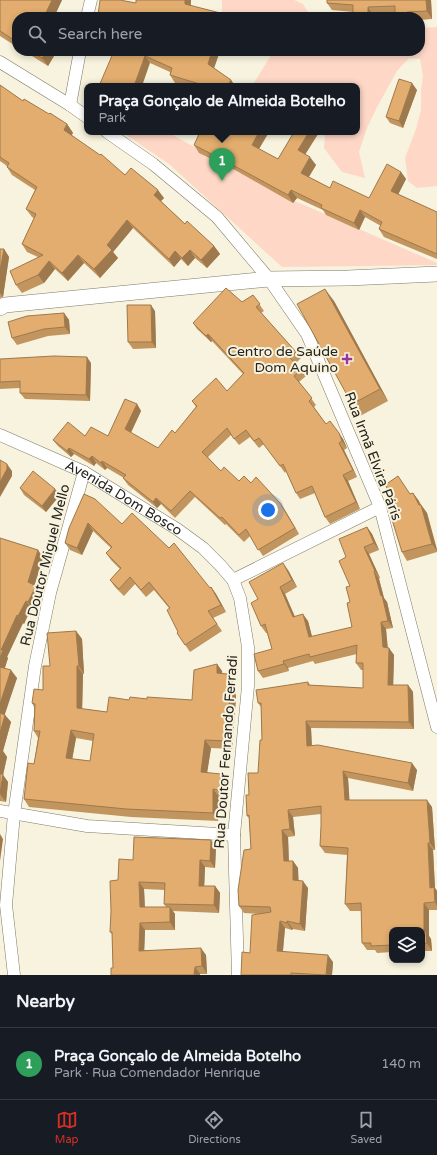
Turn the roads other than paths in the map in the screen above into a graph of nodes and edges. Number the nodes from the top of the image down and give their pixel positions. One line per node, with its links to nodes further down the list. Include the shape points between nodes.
1 (91, 0): 2 (street)
2 (88, 12)
3 (79, 56): 5 (street)
4 (0, 62): 5 (street)
5 (70, 104): 6 (street)
6 (84, 115)
7 (111, 135): 9 (street, Rua Irmã Elvira Páris, via 152,164 217,217)
8 (437, 274): 9 (street)
9 (269, 279): 10 (street, via 5,305); 13 (street, Rua Irmã Elvira Páris, via 307,334)
10 (0, 308)
11 (0, 436): 12 (street, Avenida Dom Bosco)
12 (84, 472): 14 (street, Avenida Dom Bosco, via 177,529 203,548); 17 (street, Rua Doutor Miguel Mello, via 50,593 38,651)
13 (380, 507): 14 (street); 15 (street, Rua Irmã Elvira Páris)
14 (233, 580): 18 (street, Rua Doutor Fernando Ferradi, via 240,598 247,640 248,686)
15 (437, 727)
16 (0, 811): 17 (street)
17 (14, 814): 18 (street, via 87,826); 19 (street, Rua Doutor Miguel Mello, via 6,905)
18 (234, 835): 20 (street, Rua Doutor Fernando Ferradi)
19 (14, 975)
20 (238, 975)

